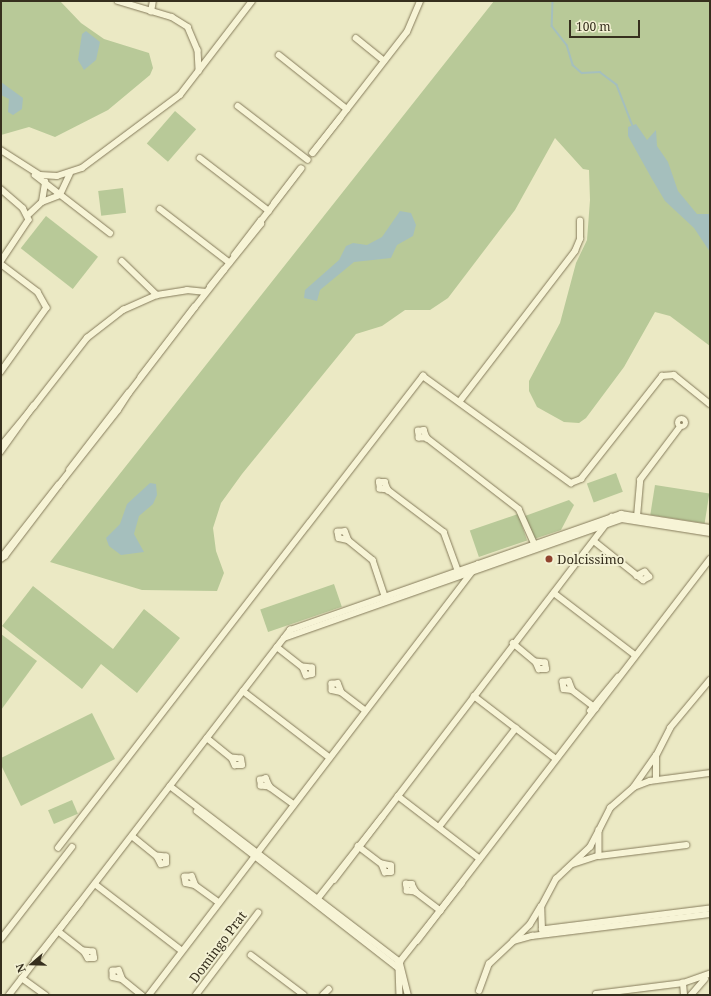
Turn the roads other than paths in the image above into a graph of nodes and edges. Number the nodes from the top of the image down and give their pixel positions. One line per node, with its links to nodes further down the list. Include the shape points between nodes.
1 (118, 1): 5 (street)
2 (153, 1): 5 (street)
3 (252, 1): 9 (street)
4 (420, 1): 8 (street, via 410,26)
5 (151, 12): 9 (street, via 179,20 188,27 198,50)
6 (356, 38): 8 (street)
7 (279, 55): 11 (street)
8 (384, 61): 11 (street)
9 (199, 71): 16 (street, via 170,104 87,166)
10 (238, 106): 14 (street)
11 (347, 109): 14 (street)
12 (1, 150): 15 (street)
13 (200, 158): 23 (street)
14 (308, 160): 23 (street)
15 (32, 172): 17 (street); 18 (street)
16 (70, 174): 17 (street); 20 (street)
17 (46, 176): 18 (street)
18 (44, 184): 20 (street); 21 (street)
19 (2, 191): 24 (street)
20 (60, 195): 21 (street); 26 (street)
21 (42, 202): 24 (street)
22 (160, 209): 29 (street)
23 (269, 211): 29 (street)
24 (28, 215): 28 (street, via 26,229)
25 (580, 221): 33 (street, via 580,239 575,251)
26 (110, 233)
27 (122, 260): 31 (street)
28 (1, 263): 32 (street, via 38,292 47,308)
29 (230, 263): 30 (street)
30 (206, 292): 31 (street, via 188,290); 51 (street)
31 (157, 295): 36 (street, via 123,310 92,332)
32 (1, 372)
33 (460, 401): 34 (street, via 571,483 581,479 662,376 674,375); 93 (street, via 427,376 420,378)
34 (710, 404)
35 (680, 427): 42 (street, via 640,480)
36 (15, 430): 38 (street); 39 (street)
37 (427, 438): 49 (street, via 519,509)
38 (1, 446)
39 (1, 452)
40 (388, 490): 54 (street, via 444,532)
41 (612, 517): 42 (street, via 624,513); 43 (street); 44 (street)
42 (637, 518): 43 (street, via 622,519); 45 (street)
43 (606, 525): 44 (street); 46 (street)
44 (593, 526): 46 (street); 49 (street)
45 (710, 530)
46 (598, 535): 48 (street)
47 (348, 540): 58 (street, via 373,560)
48 (594, 541): 55 (street); 57 (street)
49 (535, 547): 52 (street); 53 (street)
50 (710, 558): 61 (street)
51 (1, 559)
52 (478, 564): 53 (street); 54 (street)
53 (472, 572): 54 (street); 56 (street)
54 (459, 574): 56 (street); 58 (street)
55 (637, 576)
56 (464, 581): 70 (street)
57 (554, 593): 59 (street); 61 (street)
58 (386, 599): 60 (street, via 284,638)
59 (514, 645): 62 (street); 68 (street)
60 (277, 646): 63 (street); 66 (street)
61 (635, 655): 69 (street)
62 (536, 662)
63 (303, 667)
64 (710, 680): 73 (street, via 670,728)
65 (572, 690): 69 (street)
66 (243, 691): 72 (street); 74 (street)
67 (341, 692): 70 (street)
68 (474, 696): 71 (street); 84 (street)
69 (595, 707): 76 (street)
70 (365, 710): 74 (street)
71 (516, 728): 76 (street); 86 (street)
72 (207, 738): 75 (street); 81 (street)
73 (656, 756): 77 (street); 79 (street)
74 (329, 757): 85 (street)
75 (232, 758)
76 (556, 759): 100 (street)
77 (647, 773): 79 (street); 80 (street); 83 (street)
78 (710, 773): 79 (street)
79 (656, 777): 80 (street)
80 (648, 782): 83 (street)
81 (169, 787): 88 (street); 96 (street)
82 (270, 787): 85 (street)
83 (634, 787): 87 (street, via 610,808)
84 (398, 796): 86 (street); 92 (street)
85 (293, 804): 96 (street)
86 (439, 827): 100 (street)
87 (599, 830): 90 (street); 94 (street)
88 (132, 836): 97 (street); 103 (street)
89 (686, 845): 98 (street)
90 (591, 846): 94 (street); 95 (street)
91 (72, 847): 118 (street)
92 (359, 847): 101 (street); 106 (street)
93 (58, 848)
94 (598, 848): 98 (street)
95 (586, 851): 99 (street); 102 (street)
96 (255, 853): 106 (street); 107 (street)
97 (157, 856)
98 (599, 856): 99 (street)
99 (591, 857): 102 (street)
100 (480, 858): 110 (street)
101 (382, 864)
102 (574, 864): 108 (street, via 556,879)
103 (95, 884): 116 (street); 121 (street)
104 (195, 885): 107 (street)
105 (416, 892): 110 (street)
106 (317, 901): 123 (street)
107 (218, 902): 121 (street)
108 (541, 907): 113 (street); 115 (street)
109 (710, 909): 115 (street)
110 (440, 910): 123 (street)
111 (258, 913): 139 (street, Domingo Prat)
112 (710, 914): 117 (street)
113 (532, 923): 114 (street); 115 (street)
114 (527, 928): 117 (street); 119 (street)
115 (540, 928): 117 (street)
116 (58, 931): 120 (street); 126 (street)
117 (534, 935): 119 (street)
118 (1, 939)
119 (514, 941): 133 (street, via 489,964)
120 (84, 950)
121 (181, 950): 124 (street)
122 (250, 955): 140 (street)
123 (398, 964): 142 (street, via 401,972); 143 (street)
124 (168, 967): 137 (street); 138 (street)
125 (710, 974): 128 (street); 131 (street)
126 (22, 978): 135 (street); 136 (street)
127 (122, 980): 137 (street)
128 (690, 982): 129 (street); 131 (street)
129 (683, 984): 132 (street); 134 (street)
130 (328, 989): 141 (street)
131 (693, 992): 132 (street)
132 (684, 993)
133 (478, 994)
134 (596, 994)
135 (9, 995)
136 (45, 995)
137 (143, 995)
138 (149, 995)
139 (196, 995)
140 (304, 995)
141 (323, 995)
142 (400, 995)
143 (408, 995)

